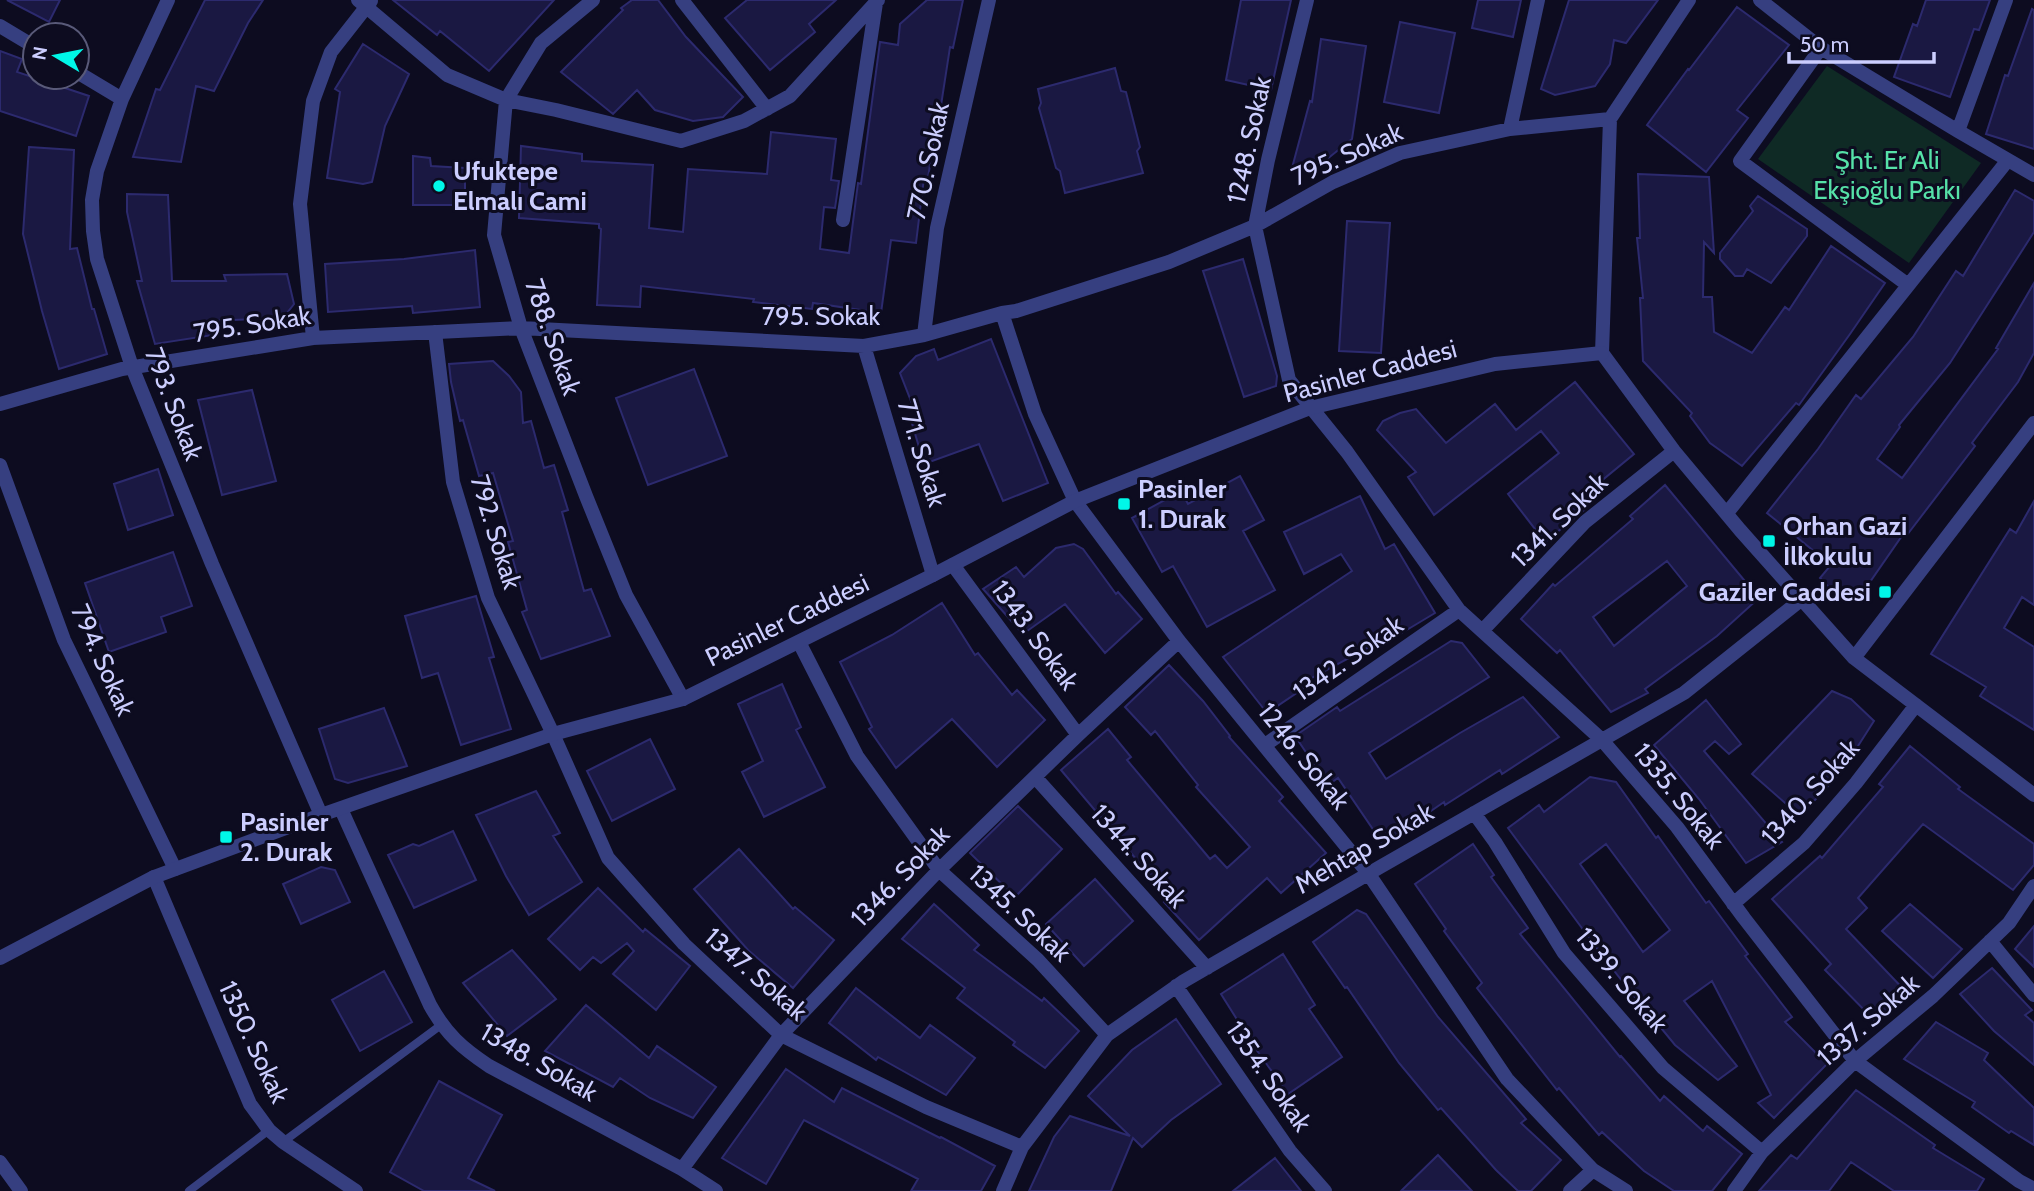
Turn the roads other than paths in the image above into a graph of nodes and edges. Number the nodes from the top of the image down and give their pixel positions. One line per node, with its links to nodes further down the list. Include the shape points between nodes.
1 (168, 0): 16 (street, 793. Sokak)
2 (593, 0): 17 (street, 788. Sokak, via 541,43)
3 (682, 0): 18 (street)
4 (989, 0): 30 (street, 770. Sokak, via 937,228)
5 (1307, 0): 25 (street, 1248. Sokak)
6 (1538, 0): 20 (street)
7 (1689, 0): 19 (street)
8 (1760, 0): 14 (street)
9 (2006, 0): 21 (street)
10 (877, 1): 18 (street, via 790,96); 24 (street)
11 (366, 2): 17 (street, via 447,75); 31 (street, via 331,52 313,101 300,204)
12 (0, 26): 13 (street)
13 (21, 39)
14 (1822, 48): 21 (street); 26 (street, via 1740,161)
15 (91, 80): 16 (street)
16 (122, 99): 34 (street, 793. Sokak, via 96,171 93,231 97,259)
17 (506, 100): 18 (street, via 681,141); 28 (street, 788. Sokak, via 494,235)
18 (767, 109)
19 (1611, 119): 20 (street, 795. Sokak); 33 (street)
20 (1510, 129): 25 (street, 795. Sokak, via 1400,153 1333,182)
21 (1958, 131): 22 (street)
22 (2008, 160): 23 (street); 26 (street)
23 (2034, 175)
24 (843, 220)
25 (1255, 226): 27 (street, 795. Sokak, via 1169,262); 36 (street, 1248. Sokak, via 1289,380)
26 (1909, 285): 41 (street)
27 (1002, 313): 30 (street, 795. Sokak); 40 (street, 1246. Sokak, via 1035,414)
28 (521, 328): 29 (street, 795. Sokak); 32 (street, 795. Sokak); 50 (street, 788. Sokak, via 626,595)
29 (435, 332): 31 (street, 795. Sokak); 52 (street, 792. Sokak, via 453,482 488,598)
30 (924, 335): 32 (street, 795. Sokak)
31 (313, 338): 34 (street, 795. Sokak)
32 (864, 346): 43 (street, 771. Sokak)
33 (1602, 353): 36 (street, Pasinler Caddesi, via 1495,364); 38 (street)
34 (132, 367): 35 (street, 795. Sokak); 60 (street, 793. Sokak)
35 (0, 404)
36 (1310, 408): 40 (street, Pasinler Caddesi); 45 (street, 1335. Sokak, via 1347,452)
37 (2034, 423): 49 (street)
38 (1674, 451): 41 (street); 46 (street, 1341. Sokak, via 1585,522)
39 (0, 465): 61 (street, 794. Sokak, via 64,640)
40 (1074, 501): 42 (street, Pasinler Caddesi); 47 (street, 1246. Sokak)
41 (1727, 513): 44 (street)
42 (953, 565): 43 (street, Pasinler Caddesi); 53 (street, 1343. Sokak)
43 (933, 575): 48 (street, Pasinler Caddesi)
44 (1802, 599): 49 (street); 54 (street, Mehtap Sokak, via 1684,693)
45 (1459, 610): 46 (street, 1335. Sokak); 55 (street, 1342. Sokak)
46 (1482, 631): 54 (street, 1335. Sokak)
47 (1179, 641): 53 (street, 1346. Sokak); 55 (street, 1246. Sokak)
48 (799, 642): 50 (street, Pasinler Caddesi); 62 (street, 1345. Sokak, via 857,757)
49 (1854, 658): 51 (street)
50 (683, 699): 52 (street, Pasinler Caddesi)
51 (1916, 705): 57 (street); 66 (street, 1340. Sokak, via 1804,843)
52 (553, 734): 58 (street, Pasinler Caddesi); 73 (street, 1347. Sokak, via 608,858 684,944)
53 (1078, 735): 56 (street, 1346. Sokak)
54 (1602, 740): 59 (street, Mehtap Sokak); 66 (street, 1335. Sokak, via 1677,827)
55 (1265, 745): 63 (street, 1246. Sokak)
56 (1035, 777): 62 (street, 1346. Sokak); 69 (street, 1344. Sokak)
57 (2034, 795)
58 (341, 808): 60 (street, Pasinler Caddesi); 72 (street, 1348. Sokak)
59 (1474, 813): 63 (street, Mehtap Sokak); 79 (street, 1339. Sokak, via 1564,953 1663,1068)
60 (321, 815): 61 (street, Pasinler Caddesi)
61 (175, 869): 64 (street, Pasinler Caddesi)
62 (939, 870): 73 (street, 1346. Sokak); 74 (street, 1345. Sokak, via 1038,960)
63 (1368, 873): 69 (street, Mehtap Sokak); 82 (street, 1246. Sokak, via 1507,1079)
64 (154, 877): 68 (street, Pasinler Caddesi); 76 (street, 1350. Sokak, via 250,1104)
65 (2034, 886): 67 (street, 1337. Sokak, via 2009,923)
66 (1733, 904): 75 (street, 1335. Sokak)
67 (1990, 941): 71 (street); 75 (street, 1337. Sokak)
68 (0, 958)
69 (1207, 968): 70 (street, Mehtap Sokak)
70 (1176, 986): 74 (street, Mehtap Sokak); 89 (street, 1354. Sokak, via 1290,1151)
71 (2034, 995)
72 (441, 1025): 77 (lane); 81 (street, 1348. Sokak, via 467,1052 489,1066)
73 (781, 1035): 78 (street, 1347. Sokak, via 926,1107); 81 (street, 1346. Sokak)
74 (1107, 1035): 78 (street, Mehtap Sokak)
75 (1855, 1061): 79 (street, 1337. Sokak); 83 (street, 1335. Sokak)
76 (269, 1130): 77 (street, 1350. Sokak); 85 (lane)
77 (283, 1142): 86 (street, 1350. Sokak)
78 (1022, 1147): 88 (street, Mehtap Sokak)
79 (1762, 1152): 92 (street, 1337. Sokak)
80 (0, 1161): 84 (street)
81 (682, 1169): 87 (street, 1348. Sokak)
82 (1593, 1170): 90 (street); 91 (street, 1246. Sokak)
83 (2034, 1189)
84 (22, 1191)
85 (189, 1191)
86 (356, 1191)
87 (716, 1191)
88 (1003, 1191)
89 (1325, 1191)
90 (1570, 1191)
91 (1626, 1191)
92 (1734, 1191)

